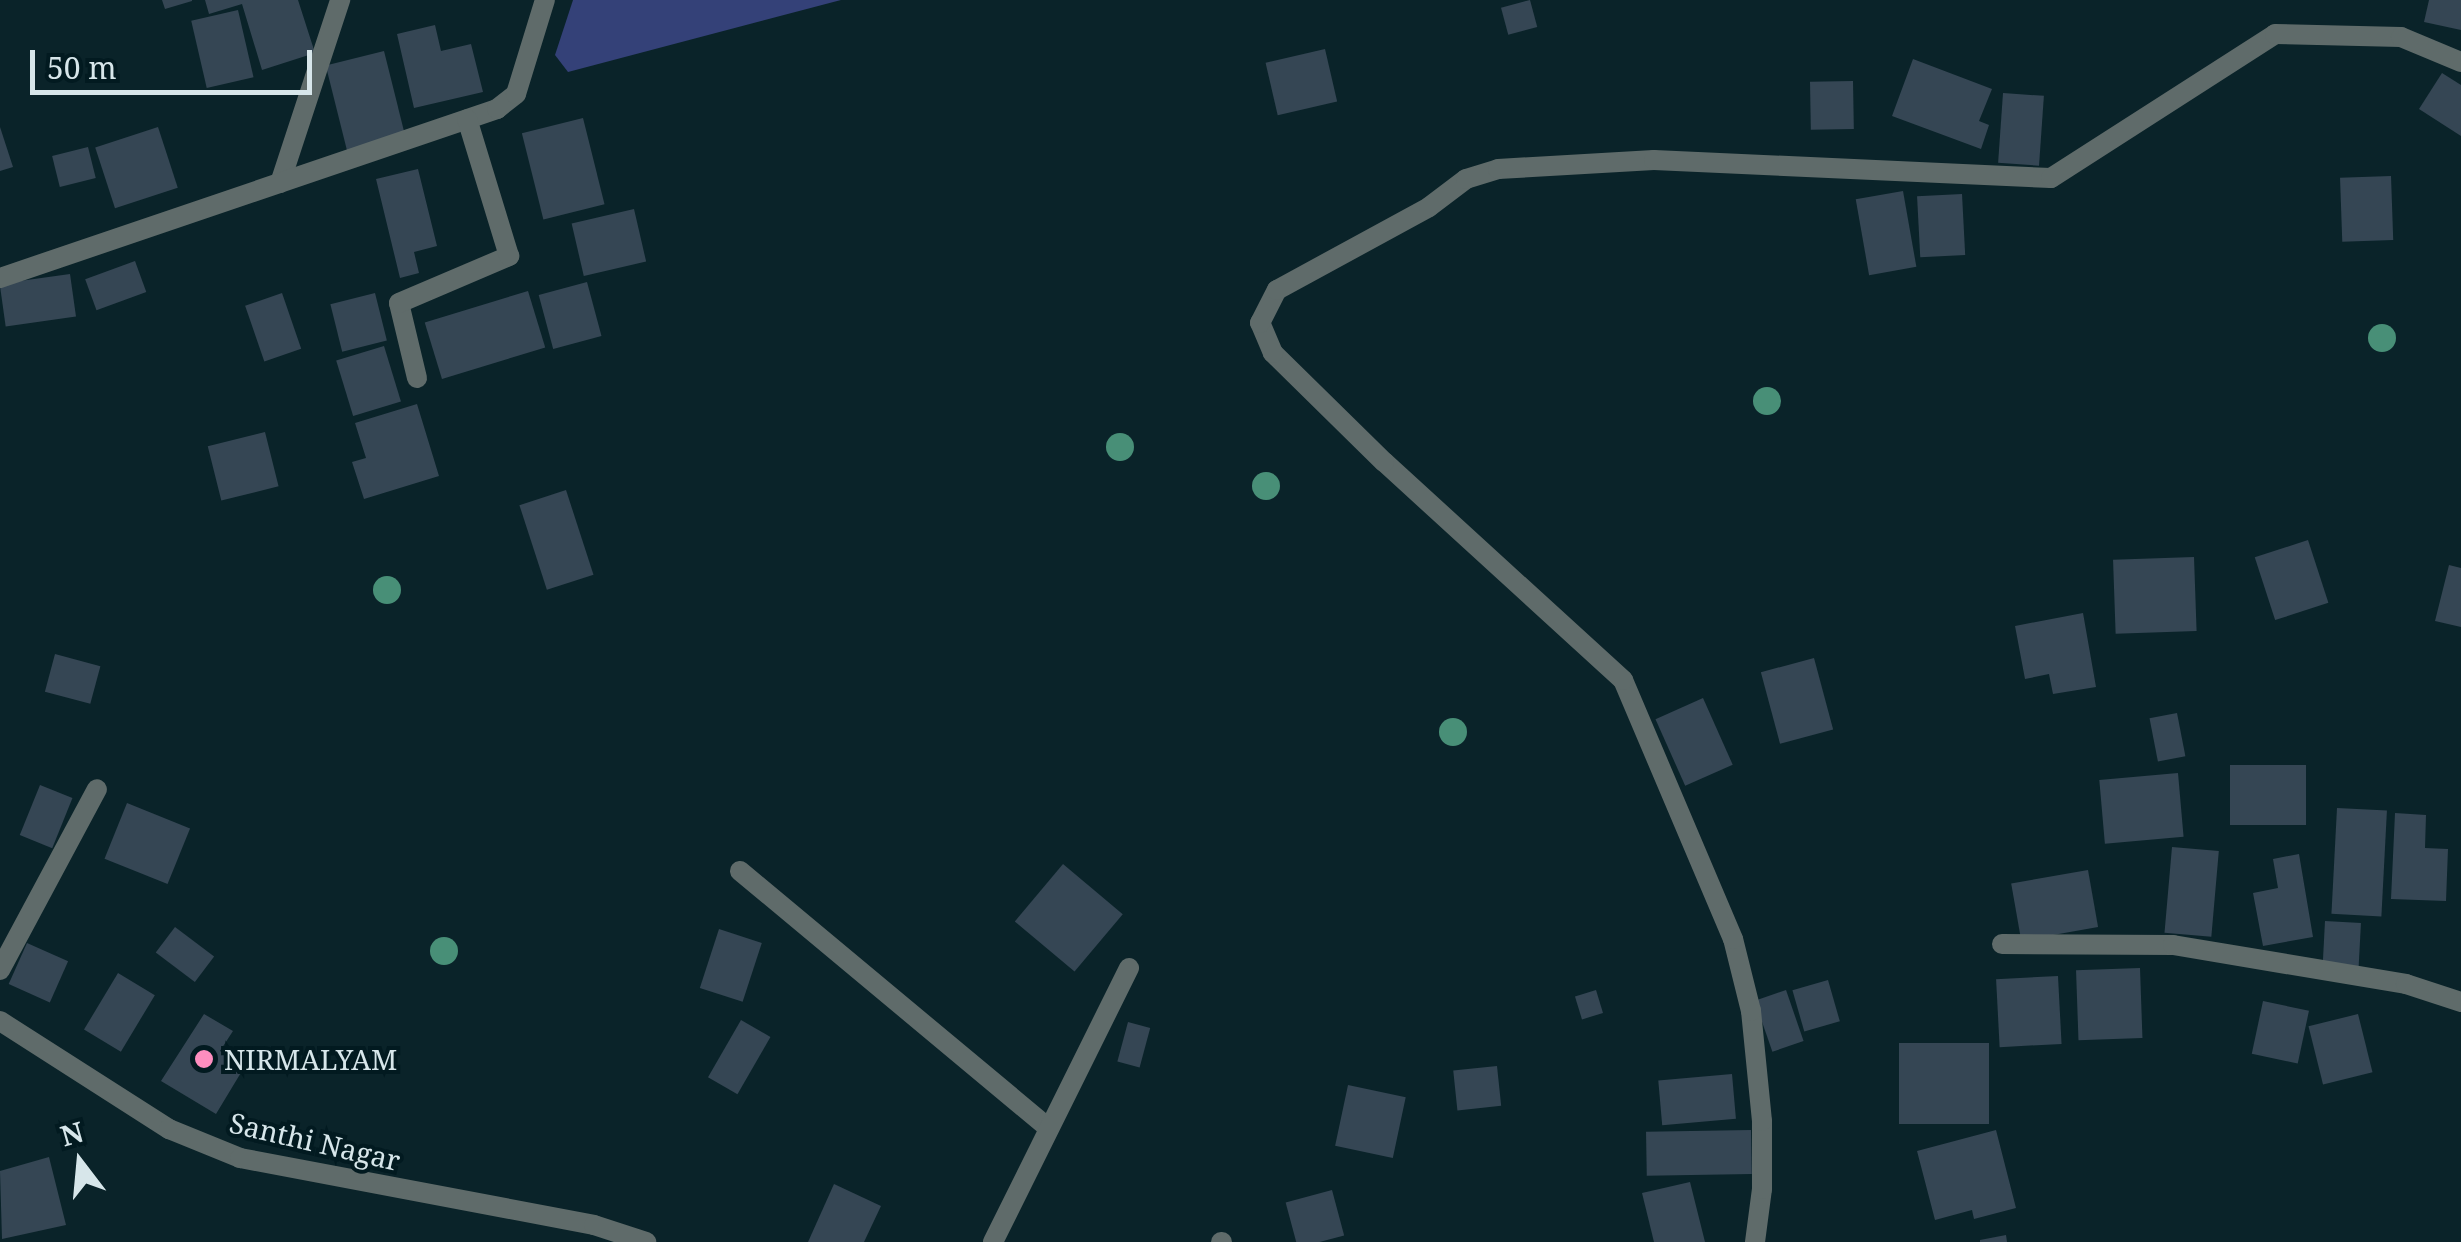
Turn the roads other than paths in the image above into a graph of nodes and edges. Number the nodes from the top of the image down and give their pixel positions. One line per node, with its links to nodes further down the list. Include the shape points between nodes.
1 (340, 0): 5 (street)
2 (544, 0): 4 (street, via 516,94)
3 (2461, 62): 19 (street, via 2401,36 2276,34 2051,178 1654,160 1498,169 1466,179 1429,207 1277,290 1260,323 1273,353 1623,680 1733,939 1751,1012 1762,1121)
4 (467, 120): 5 (street); 7 (street, via 509,256 399,303)
5 (280, 183): 6 (street)
6 (0, 278)
7 (417, 378)
8 (97, 788): 12 (street)
9 (740, 872): 15 (street)
10 (2002, 944): 13 (street, via 2173,945 2406,984)
11 (1130, 968): 15 (street)
12 (0, 970)
13 (2461, 1002)
14 (0, 1021): 16 (street, Santhi Nagar, via 168,1128 240,1158)
15 (1049, 1128): 18 (street)
16 (593, 1233): 17 (street, Santhi Nagar)
17 (646, 1242)
18 (992, 1242)
19 (1755, 1242)

